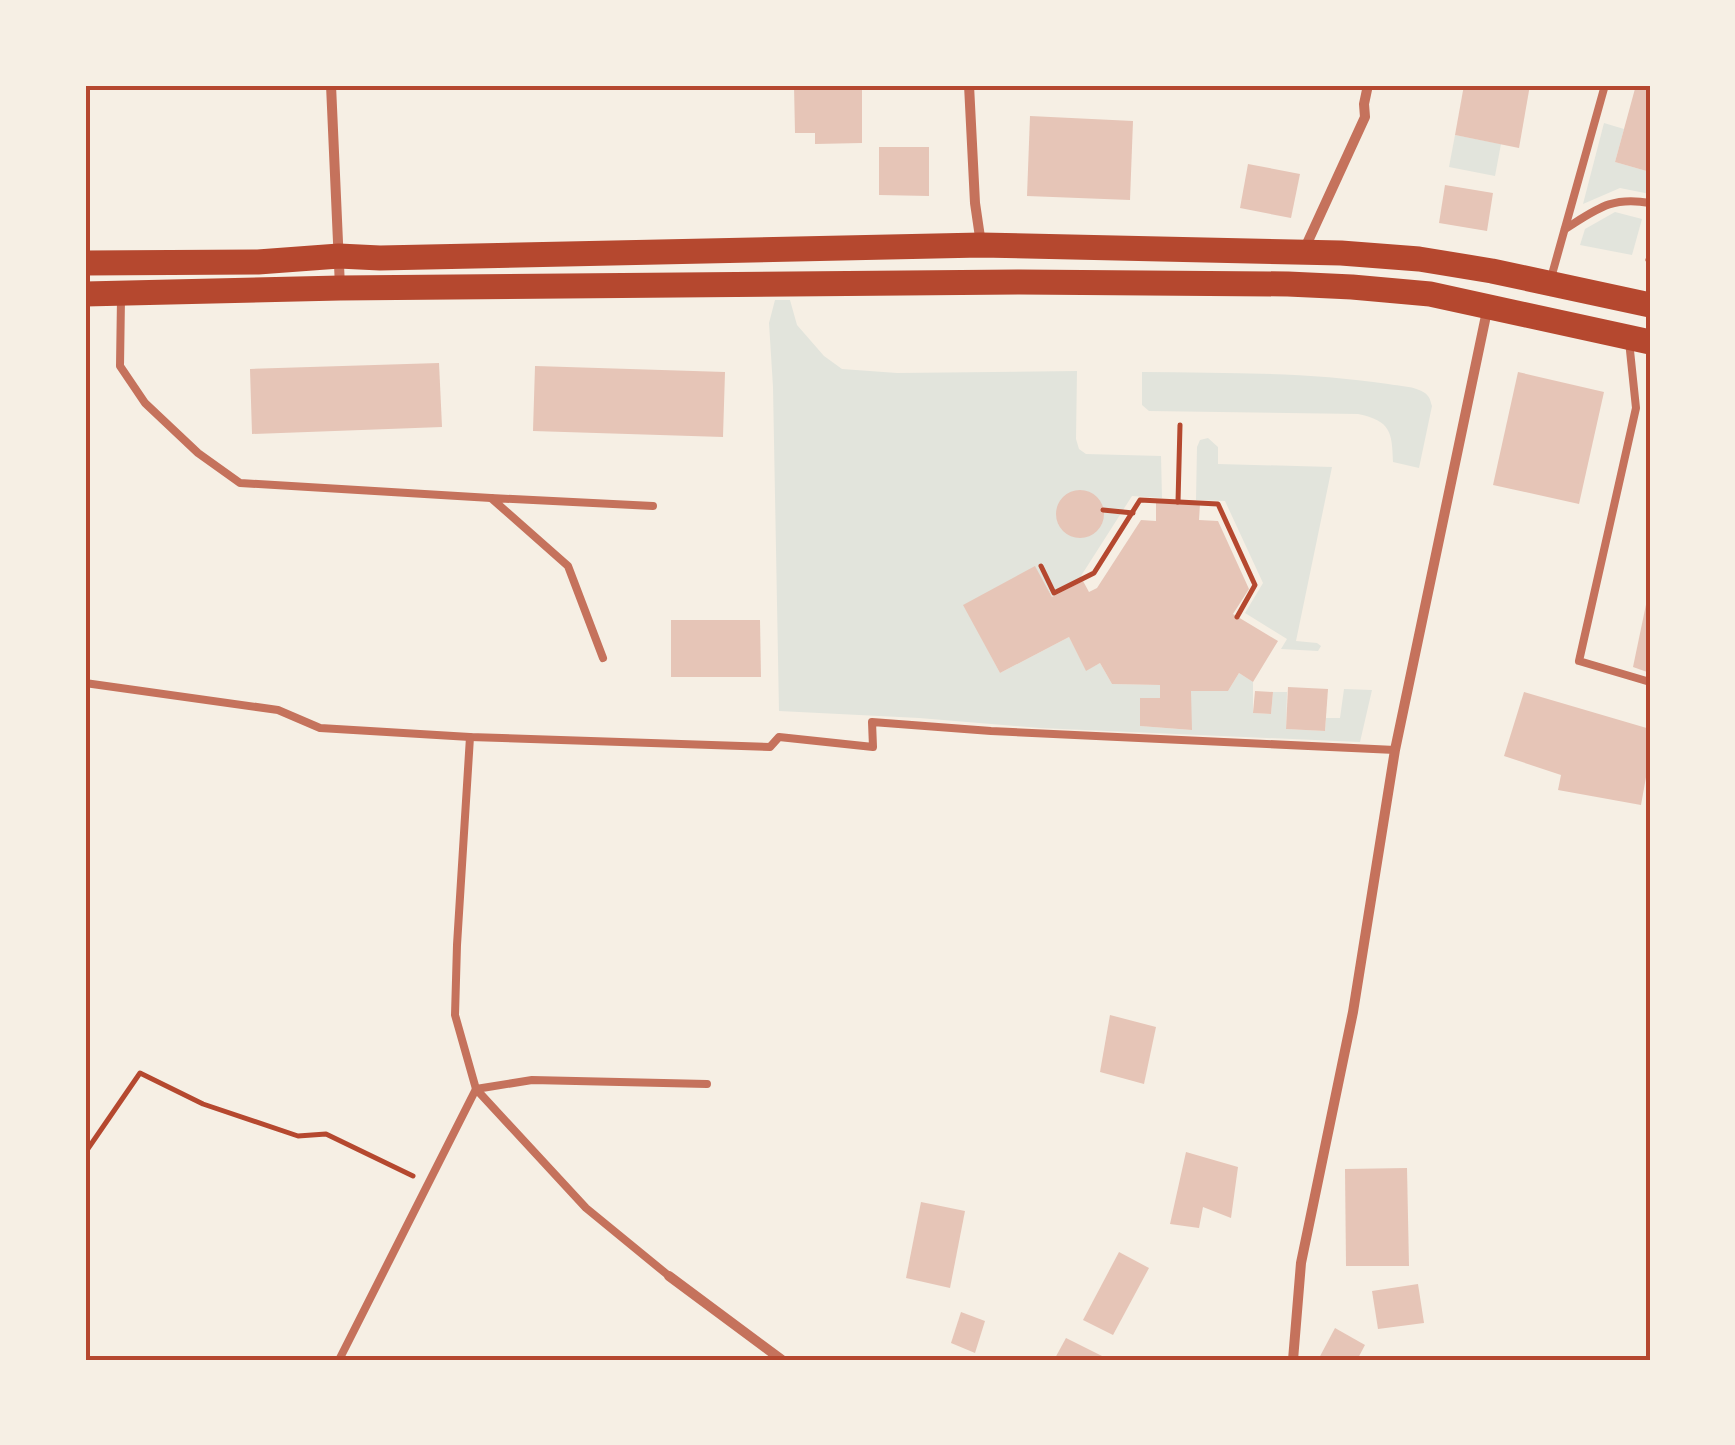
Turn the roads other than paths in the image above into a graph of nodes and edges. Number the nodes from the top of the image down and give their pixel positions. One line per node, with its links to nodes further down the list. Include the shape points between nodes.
1 (331, 85): 9 (street)
2 (970, 85): 7 (street)
3 (1368, 85): 8 (street, via 1365,117)
4 (1605, 85): 6 (lane)
5 (1650, 203): 6 (lane, via 1606,205)
6 (1565, 230): 11 (lane)
7 (981, 245): 8 (main road); 9 (main road)
8 (1303, 252): 11 (main road, via 1419,258)
9 (339, 256): 10 (main road); 12 (street)
10 (85, 263)
11 (1550, 283): 16 (main road)
12 (340, 288): 14 (main road); 15 (main road, via 1288,284)
13 (85, 294): 14 (main road)
14 (121, 294): 18 (lane, via 120,366 146,403 198,454 240,483)
15 (1488, 305): 17 (main road); 24 (street)
16 (1650, 305)
17 (1639, 339): 21 (lane, via 1636,408 1578,661)
18 (491, 498): 19 (lane); 20 (lane, via 568,566)
19 (653, 506)
20 (602, 658)
21 (1650, 682)
22 (85, 683): 23 (lane, via 278,710 320,728)
23 (470, 736): 24 (lane, via 770,747 779,737 873,747 872,722); 26 (lane, via 455,1015)
24 (1395, 750): 30 (street, via 1350,1030 1301,1263)
25 (707, 1084): 26 (lane, via 532,1080)
26 (476, 1090): 27 (lane, via 586,1208); 28 (lane)
27 (668, 1276): 29 (street)
28 (339, 1360)
29 (782, 1360)
30 (1293, 1360)

